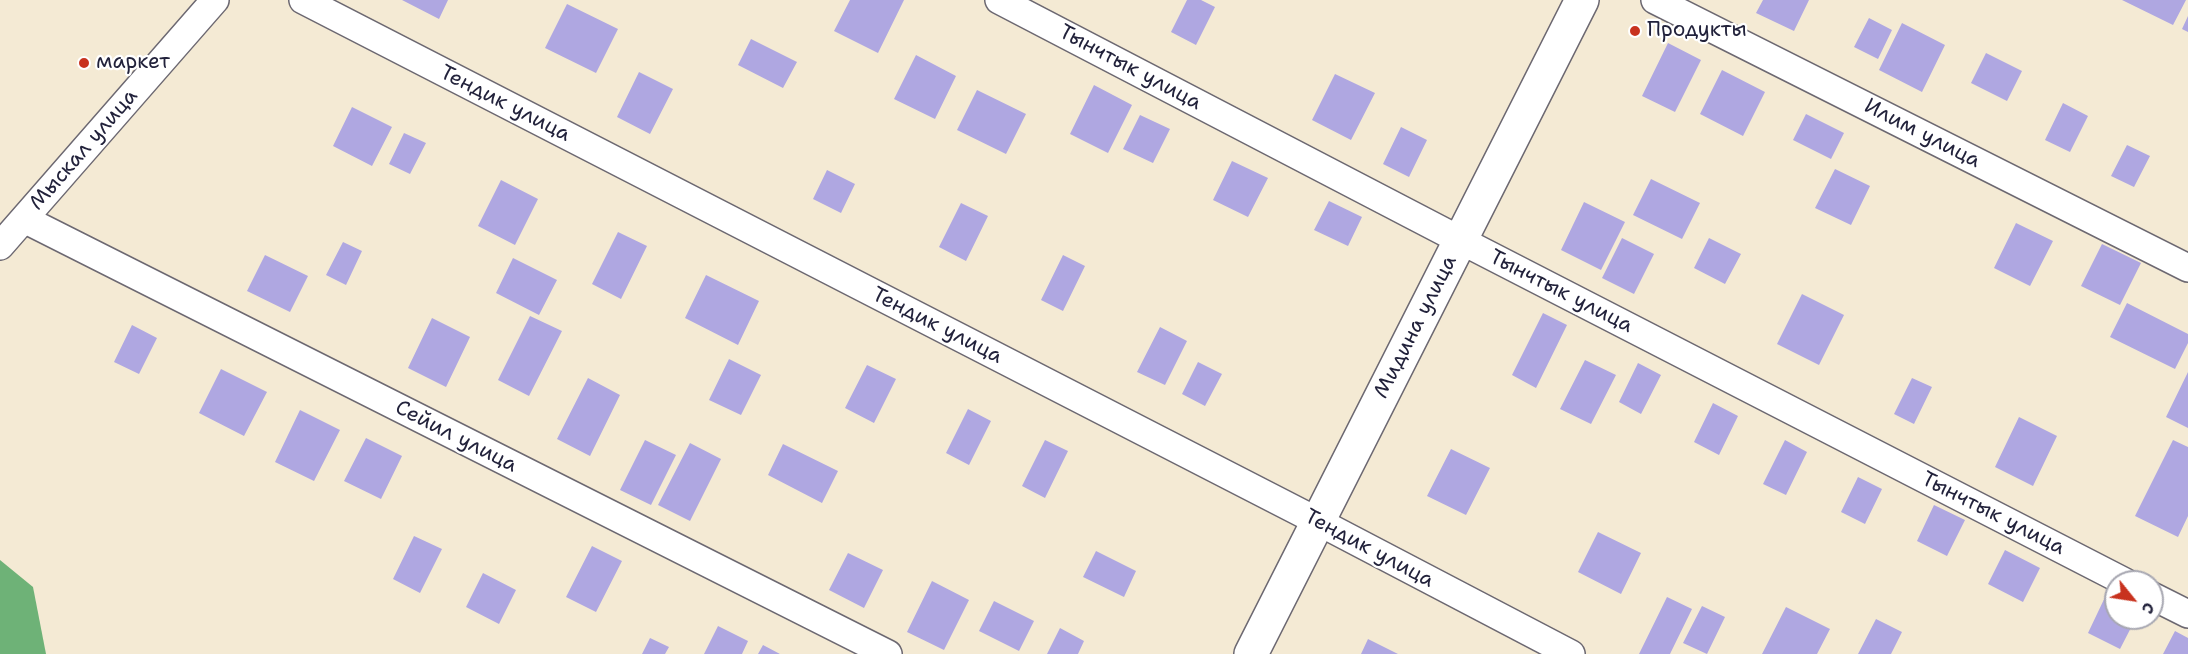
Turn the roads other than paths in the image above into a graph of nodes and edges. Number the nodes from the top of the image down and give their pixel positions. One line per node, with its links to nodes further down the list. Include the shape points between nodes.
1 (215, 0): 6 (street, Мыскал улица)
2 (303, 0): 10 (street, Тендик улица)
3 (999, 0): 7 (street, Тынчтык улица)
4 (1582, 0): 7 (street, Мидина улица)
5 (1655, 0): 9 (street, Илим улица)
6 (24, 219): 8 (street, Мыскал улица); 14 (street, Сейил улица)
7 (1460, 240): 10 (street, Мидина улица); 11 (street, Тынчтык улица)
8 (0, 246)
9 (2188, 268)
10 (1317, 521): 15 (street, Мидина улица); 16 (street, Тендик улица)
11 (2104, 571)
12 (2164, 602): 13 (street)
13 (2188, 614)
14 (888, 654)
15 (1251, 654)
16 (1571, 654)

